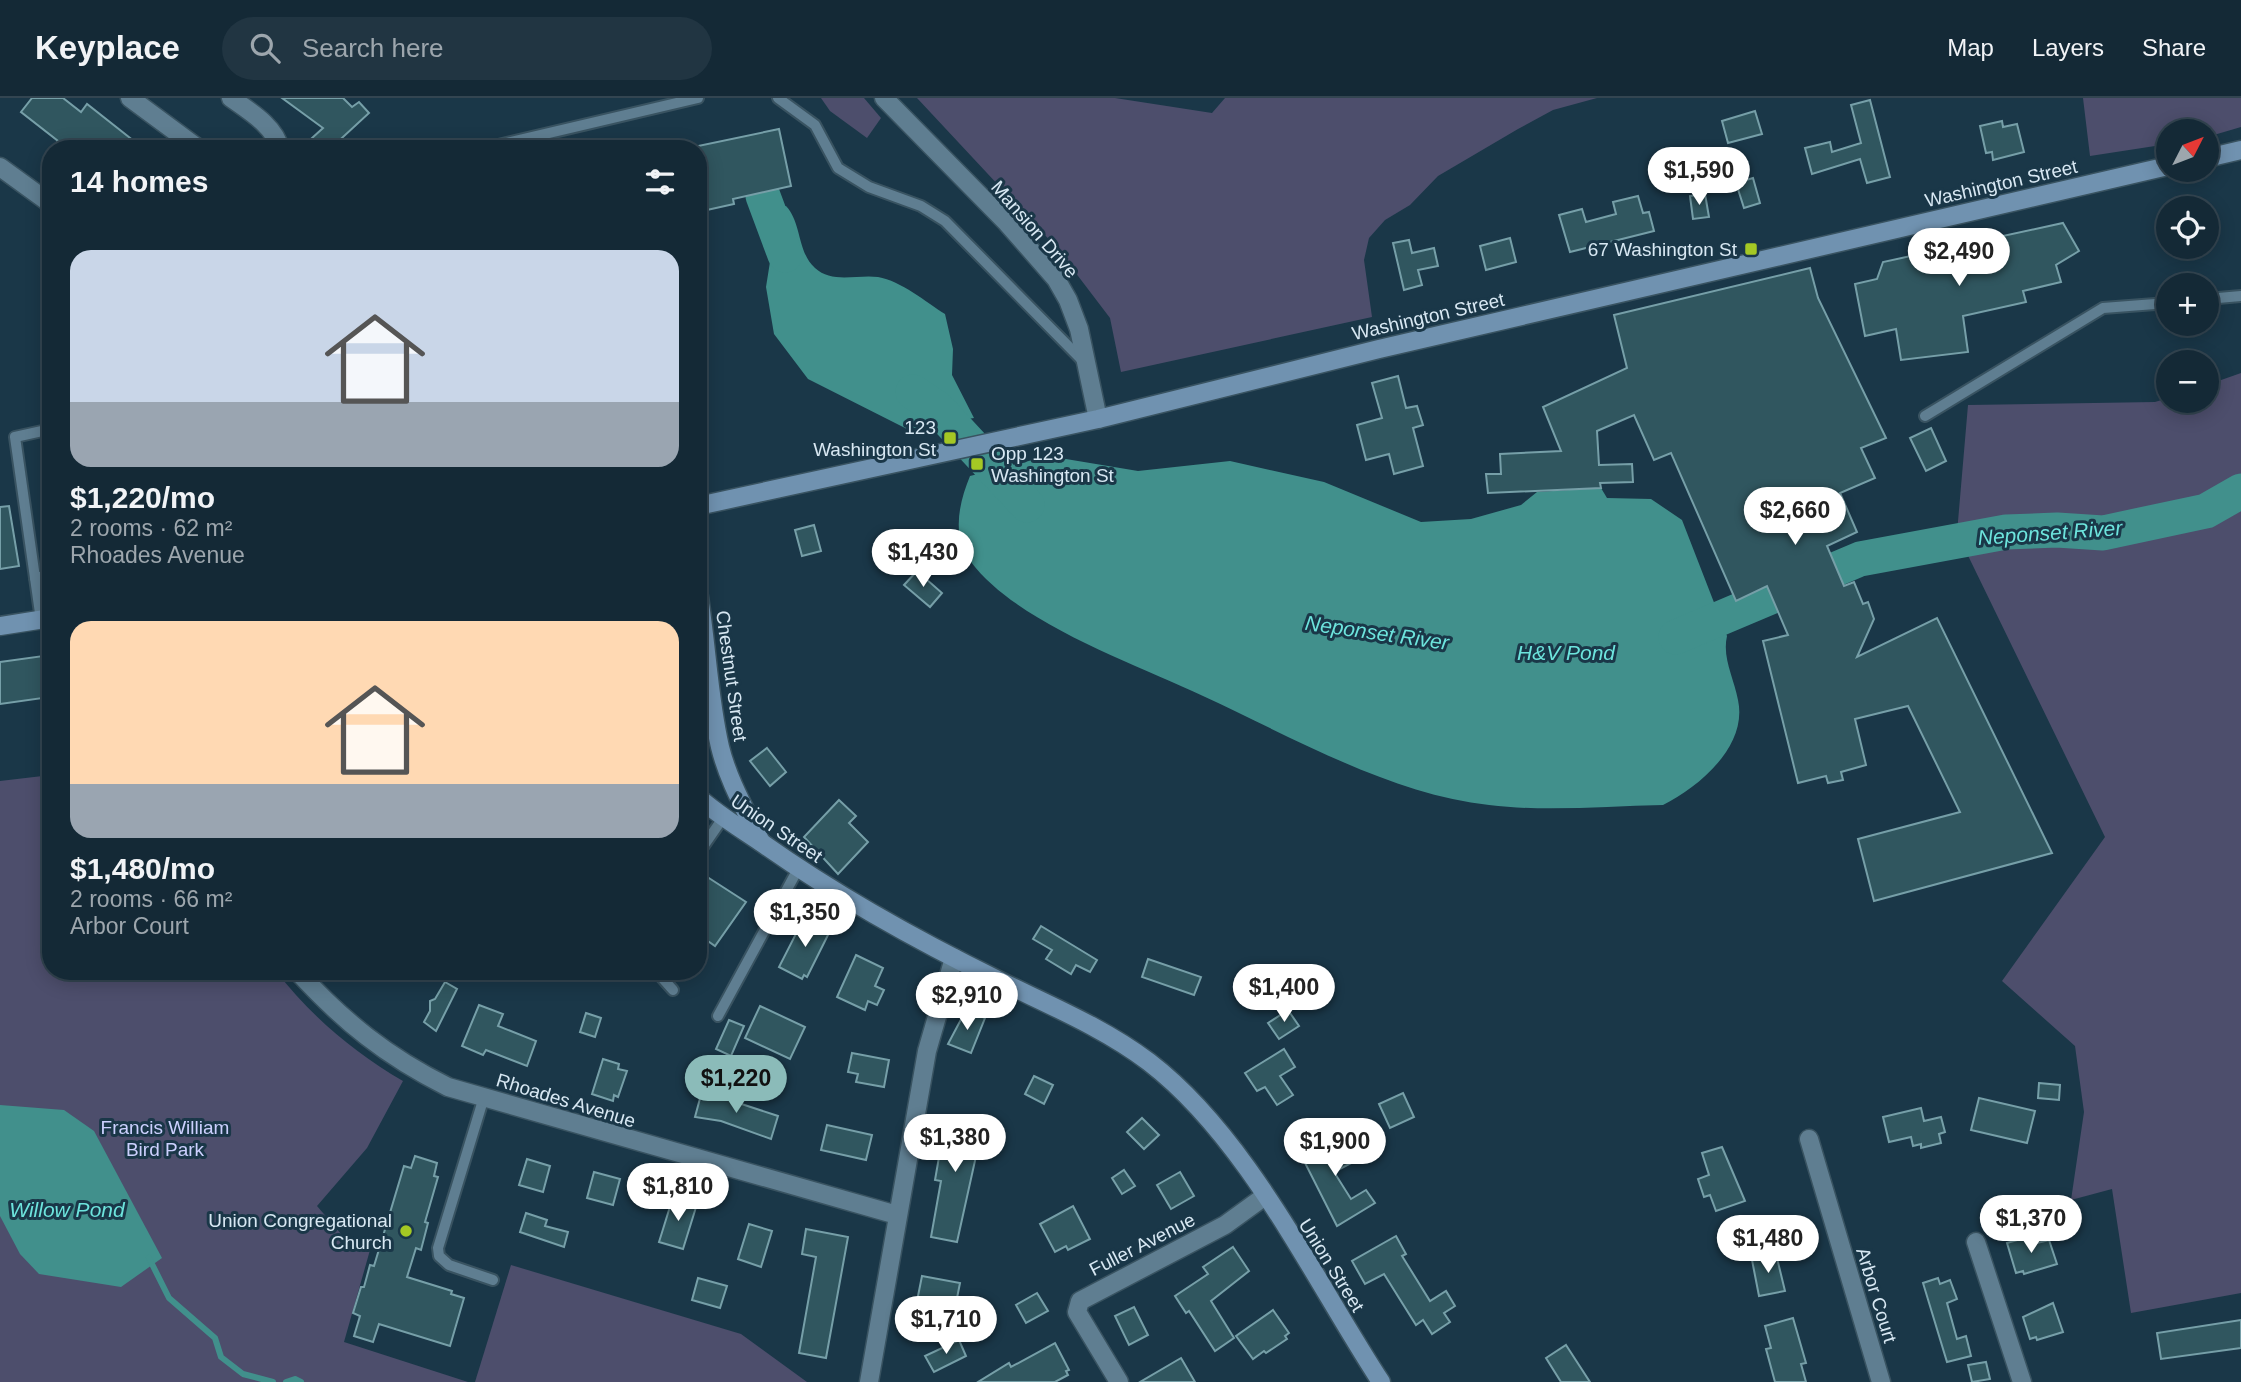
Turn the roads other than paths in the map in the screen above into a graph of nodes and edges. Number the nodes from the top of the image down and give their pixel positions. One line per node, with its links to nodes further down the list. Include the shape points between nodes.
1 (130, 98): 6 (street)
2 (231, 98): 7 (street, via 263,121)
3 (698, 98): 8 (lane)
4 (778, 98): 17 (lane, via 815,125 838,168 945,221)
5 (884, 98): 17 (street, Mansion Drive, via 1056,279 1075,319)
6 (186, 140)
7 (277, 140)
8 (520, 140)
9 (2241, 150): 10 (main road)
10 (2219, 155)
11 (0, 167): 13 (street)
12 (2156, 169): 19 (main road, Washington Street)
13 (42, 197)
14 (2241, 296): 15 (lane)
15 (2219, 298)
16 (2156, 304): 18 (lane, via 2104,308)
17 (1087, 365): 19 (street, Mansion Drive)
18 (1925, 416)
19 (1098, 419): 21 (main road, Washington Street)
20 (42, 431): 23 (lane, via 15,437)
21 (707, 504)
22 (42, 577): 23 (lane)
23 (35, 578): 24 (lane)
24 (42, 604)
25 (42, 620): 26 (main road)
26 (0, 626)
27 (707, 678): 31 (main road, Chestnut Street, via 720,749)
28 (707, 805): 29 (main road, Union Street)
29 (723, 818): 30 (lane); 31 (main road, Union Street)
30 (707, 841)
31 (761, 842): 32 (main road, Union Street)
32 (798, 869): 33 (main road, Union Street); 37 (lane)
33 (954, 958): 40 (main road, Union Street, via 1105,1033 1149,1062 1199,1107); 41 (street, via 927,1051)
34 (305, 980): 38 (street, Rhoades Avenue, via 329,1006 389,1055 449,1087)
35 (664, 980): 36 (lane)
36 (673, 990)
37 (718, 1016)
38 (484, 1097): 41 (street, Rhoades Avenue); 43 (lane, via 438,1248 439,1256 449,1265)
39 (1809, 1139): 47 (street, Arbor Court)
40 (1265, 1196): 45 (street, Fuller Avenue, via 1225,1225 1080,1301 1077,1312); 46 (main road, Union Street)
41 (897, 1216): 44 (street)
42 (1976, 1242): 48 (street)
43 (493, 1280)
44 (869, 1382)
45 (1119, 1382)
46 (1381, 1382)
47 (1881, 1382)
48 (2022, 1382)

